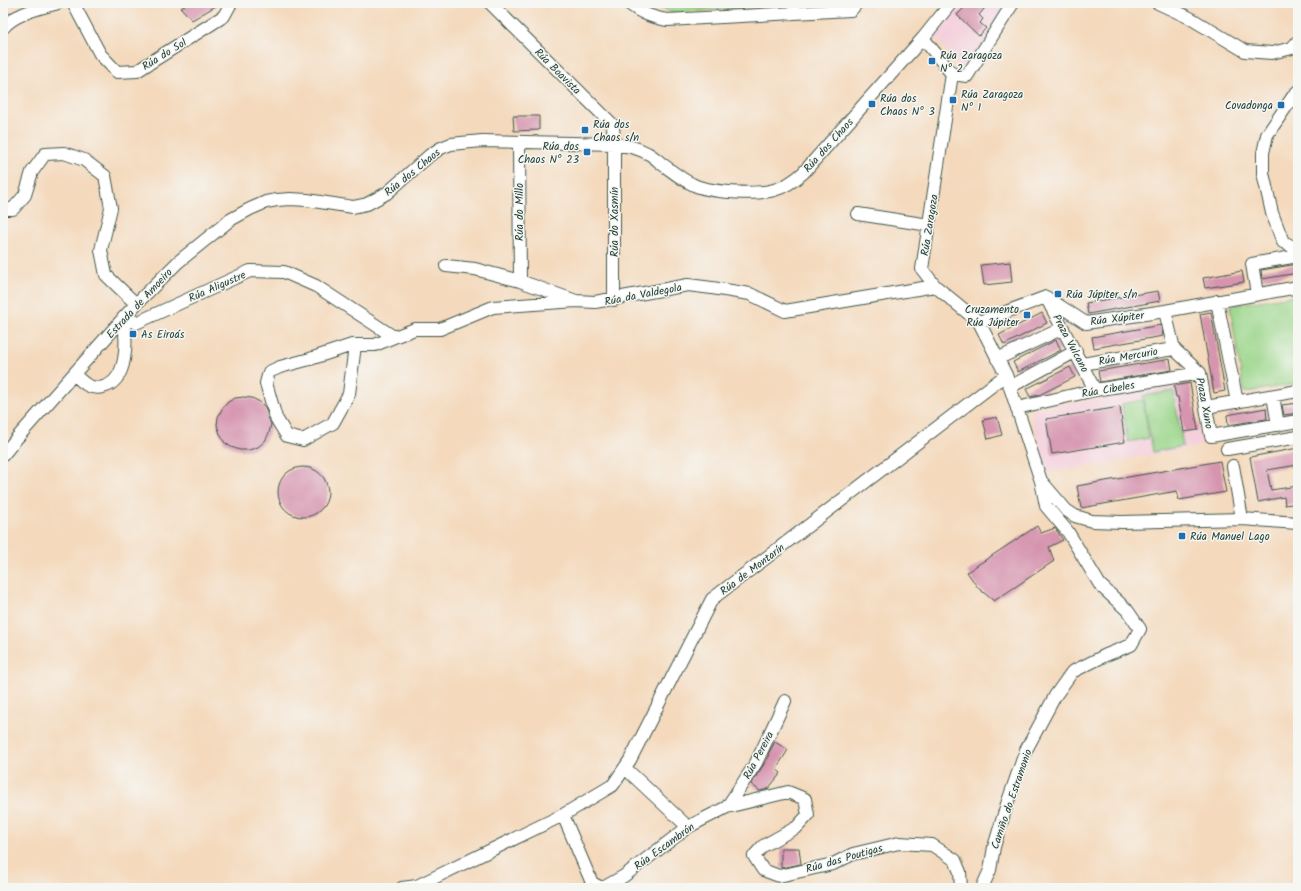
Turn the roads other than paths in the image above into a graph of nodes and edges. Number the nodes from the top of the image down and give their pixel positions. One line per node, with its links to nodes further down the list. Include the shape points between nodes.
1 (58, 3): 10 (street, via 24,13)
2 (73, 3): 3 (street, Rúa do Sol, via 100,54 117,72 137,71 224,16)
3 (231, 3)
4 (490, 3): 16 (street, Rúa Boavista, via 613,125)
5 (628, 3): 6 (street, via 636,10 652,17 667,20 851,10)
6 (857, 3)
7 (951, 3): 11 (street, Rúa dos Chaos)
8 (1013, 3): 13 (street, via 967,76)
9 (1160, 4): 12 (street, via 1190,18 1245,51 1272,53 1292,48)
10 (3, 28)
11 (923, 38): 13 (street); 16 (street, Rúa dos Chaos, via 803,173 775,190 707,190 677,175 648,153)
12 (1298, 41)
13 (952, 74): 20 (street, Rúa Zaragoza)
14 (1298, 91): 21 (street, via 1267,135 1263,153 1263,172 1272,213 1283,242)
15 (519, 142): 16 (street, Rúa dos Chaos); 17 (street, Rúa dos Chaos, via 482,141 451,144 441,148 387,193 368,204 353,207); 24 (street, Rúa do Millo)
16 (614, 144): 29 (street, Rúa do Xasmín)
17 (307, 200): 32 (street, Estrada de Amoeiro, via 266,202 230,220 178,262)
18 (3, 209): 32 (street, via 13,209 25,195 32,172 45,154 64,153 84,160 105,176 111,208 101,250 106,275)
19 (858, 214): 20 (street)
20 (929, 225): 25 (street, Rúa Zaragoza, via 922,269)
21 (1298, 249)
22 (1298, 256): 27 (street, via 1252,264)
23 (446, 266): 24 (street, Rúa da Valdegola, via 475,269)
24 (520, 282): 30 (street, Rúa da Valdegola)
25 (935, 286): 29 (street, Rúa da Valdegola, via 785,311 750,294 688,285); 35 (street, Rúa Zaragoza)
26 (1298, 287): 27 (street, Rúa Xúpiter)
27 (1257, 294): 31 (street, Rúa Xúpiter)
28 (1046, 296): 33 (street, Rúa Xúpiter, via 1086,323); 35 (street); 36 (street, Praza Vulcano)
29 (614, 300): 30 (street, Rúa da Valdegola)
30 (576, 301): 37 (street, via 493,307 440,329 415,329)
31 (1217, 301): 33 (street, Rúa Xúpiter); 50 (street)
32 (136, 304): 34 (street, Estrada de Amoeiro)
33 (1165, 311): 39 (street)
34 (124, 317): 37 (street, Rúa Aligustre, via 136,323 250,271 284,272 316,286); 44 (street, Estrada de Amoeiro); 44 (street, via 125,347 122,365 114,382 92,388)
35 (979, 322): 41 (street, Rúa Zaragoza)
36 (1063, 328): 40 (street, Praza Vulcano); 41 (street)
37 (394, 337): 38 (street, via 376,346)
38 (355, 345): 38 (street, via 349,394 333,423 303,440 288,436 276,418 266,383 269,372)
39 (1174, 349): 42 (street, Rúa Mercurio); 43 (street, Praza Xuno)
40 (1076, 351): 42 (street, Praza Vulcano); 46 (street)
41 (997, 359): 45 (street, Rúa Zaragoza)
42 (1082, 364): 47 (street, Praza Vulcano)
43 (1200, 373): 47 (street, Rúa Cibeles); 51 (street, Praza Xuno)
44 (74, 374): 57 (street, Estrada de Amoeiro)
45 (1006, 375): 46 (street, Rúa Zaragoza); 63 (street, Rúa de Montarín, via 712,599)
46 (1010, 387): 52 (street, Rúa Zaragoza)
47 (1095, 390): 52 (street, Rúa Cibeles)
48 (1298, 391): 49 (street)
49 (1273, 396): 50 (street); 54 (street)
50 (1237, 402): 51 (street)
51 (1206, 407): 54 (street, Praza Xuno, via 1211,436)
52 (1017, 408): 59 (street, Rúa Zaragoza)
53 (1298, 421): 54 (street)
54 (1278, 425)
55 (1298, 437): 56 (street)
56 (1227, 449)
57 (3, 455)
58 (1233, 466): 60 (street)
59 (1041, 481): 60 (street, via 1066,510 1075,516 1092,521); 70 (street, Camiño do Estramonio, via 1046,506 1068,532 1100,585 1127,610 1140,629 1130,645 1072,672 1054,696 1026,750 994,847 990,870)
60 (1242, 519): 61 (street)
61 (1298, 523)
62 (785, 701): 64 (street, Rúa Pereira, via 756,763)
63 (625, 768): 65 (street, Rúa de Montarín, via 613,785); 66 (street)
64 (727, 807): 66 (street, Rúa Escambrón); 69 (street, Rúa das Poutigas, via 788,792 805,799 808,815 797,827 763,846 754,856 763,870 779,876 833,864 854,854 899,843 932,845 955,860 960,872)
65 (563, 815): 67 (street, Rúa de Montarín, via 417,886); 68 (street, Rúa Escambrón, via 592,883)
66 (688, 827): 68 (street, Rúa Escambrón, via 624,876)
67 (402, 888)
68 (602, 888)
69 (961, 888)
70 (982, 888)

